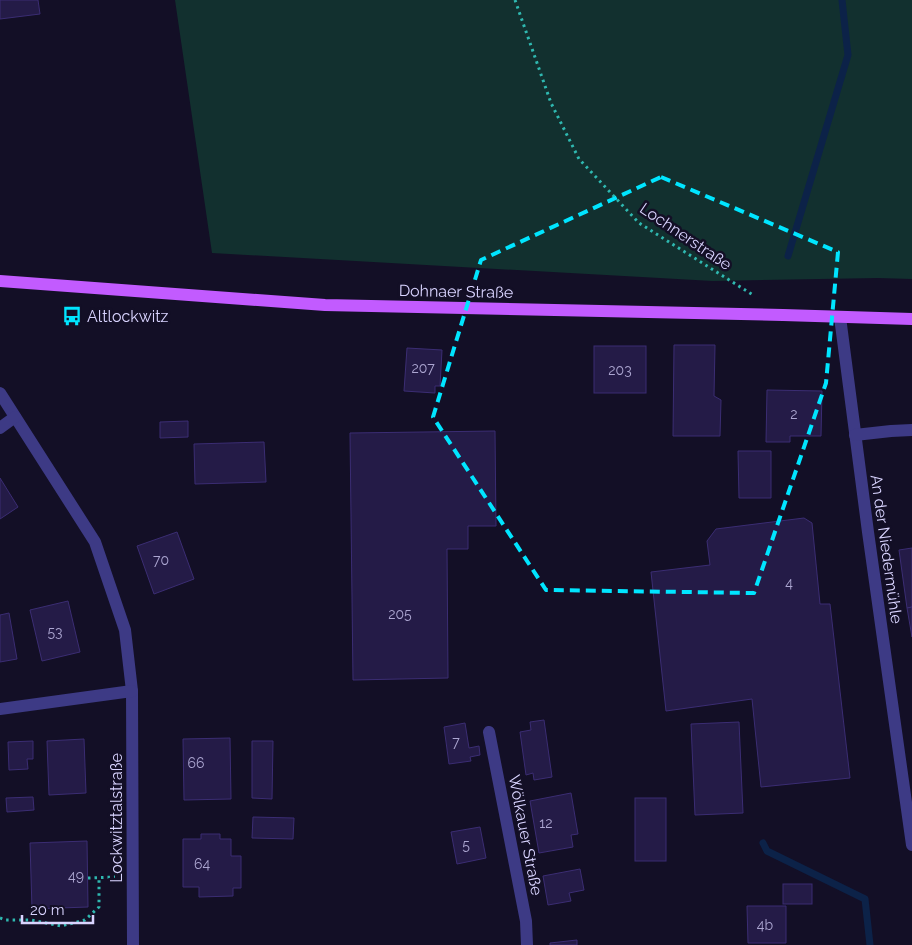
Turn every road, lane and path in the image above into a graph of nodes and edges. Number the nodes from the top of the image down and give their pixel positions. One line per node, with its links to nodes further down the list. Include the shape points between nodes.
1 (515, 0): 3 (path, Lochnerstraße, via 551,103 579,159 639,223)
2 (0, 281): 3 (main road, Dohnaer Straße, via 325,305)
3 (782, 315): 4 (main road, Dohnaer Straße)
4 (840, 317): 5 (main road, Dohnaer Straße); 10 (street, An der Niedermühle)
5 (912, 319)
6 (0, 394): 7 (street, Lockwitztalstraße)
7 (15, 417): 8 (street); 11 (street, Lockwitztalstraße, via 95,542 125,630)
8 (0, 428)
9 (912, 430): 10 (street)
10 (855, 435): 14 (street, An der Niedermühle)
11 (132, 691): 12 (street); 17 (street, Lockwitztalstraße)
12 (0, 709)
13 (489, 732): 18 (street, Wölkauer Straße, via 526,921)
14 (912, 845)
15 (88, 878): 16 (path, via 97,878 99,907 85,920 61,926)
16 (0, 918)
17 (133, 945)
18 (527, 945)

